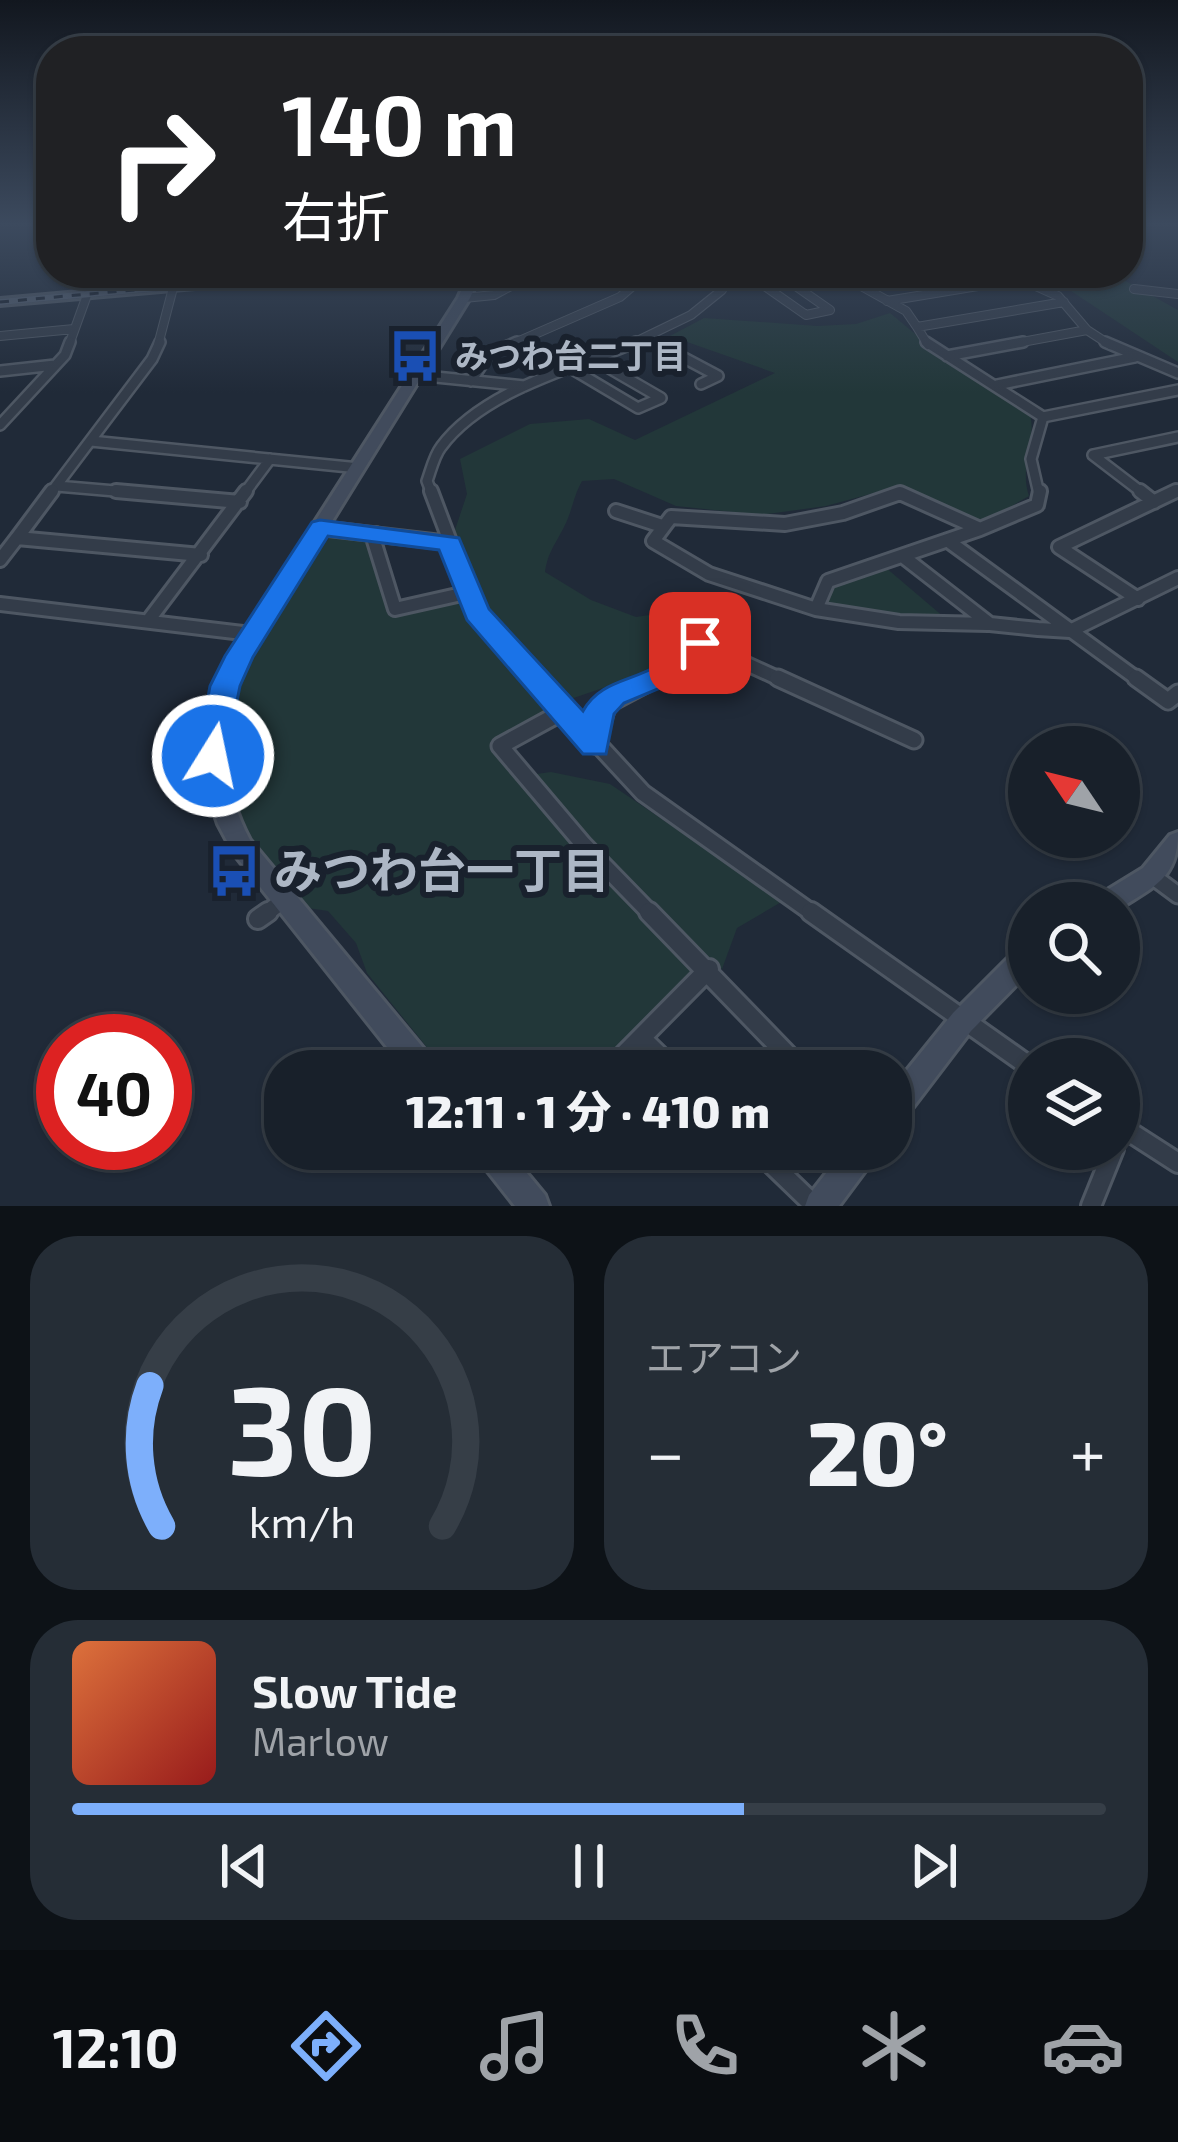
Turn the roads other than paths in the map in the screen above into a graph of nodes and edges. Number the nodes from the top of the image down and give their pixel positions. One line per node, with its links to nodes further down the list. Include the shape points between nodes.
1 (89, 288): 14 (street)
2 (126, 288): 14 (street)
3 (173, 288): 14 (street); 42 (street, via 160,346)
4 (468, 288): 16 (street)
5 (507, 288): 16 (street)
6 (630, 288): 33 (street, via 489,354)
7 (720, 288): 24 (street, via 685,322)
8 (766, 288): 9 (street, via 806,315 830,310)
9 (800, 288)
10 (864, 288): 18 (street)
11 (966, 288): 18 (street)
12 (1038, 288): 19 (street)
13 (1134, 290): 15 (street)
14 (88, 292): 17 (street); 21 (street)
15 (1178, 294)
16 (464, 298): 32 (street)
17 (0, 301)
18 (886, 301): 20 (street)
19 (1064, 302): 20 (street); 22 (street)
20 (917, 327): 25 (street)
21 (74, 329): 23 (street); 28 (street)
22 (1087, 331): 25 (street); 26 (street)
23 (0, 337)
24 (650, 340): 27 (street); 34 (street, via 718,376)
25 (947, 356): 35 (street)
26 (1136, 357): 31 (street); 35 (street)
27 (597, 361): 29 (street); 29 (street, via 661,398 638,408)
28 (56, 364): 30 (street); 38 (street)
29 (574, 370): 36 (street)
30 (0, 371)
31 (1178, 373)
32 (416, 375): 33 (street); 44 (street)
33 (471, 381): 36 (street)
34 (701, 384)
35 (997, 385): 39 (street)
36 (531, 387): 56 (street, via 472,415 435,452 428,482)
37 (1178, 390): 39 (street)
38 (5, 414): 40 (street)
39 (1043, 417): 52 (street, via 1031,459 1041,487 1037,505)
40 (0, 425)
41 (1178, 437): 48 (street, via 1093,455)
42 (91, 441): 43 (street); 45 (street)
43 (270, 459): 44 (street); 47 (street)
44 (359, 468): 51 (street)
45 (57, 486): 47 (street); 54 (street)
46 (1178, 490): 48 (street)
47 (240, 502): 57 (street)
48 (1154, 502): 62 (street, via 1058,547)
49 (616, 511): 50 (street)
50 (662, 526): 52 (street, via 691,515 810,522 900,493); 64 (street, via 653,541 669,555)
51 (320, 528): 53 (street); 68 (street)
52 (982, 530): 55 (street)
53 (376, 534): 56 (street); 61 (street, via 395,609)
54 (16, 538): 57 (street); 59 (street)
55 (950, 543): 58 (street); 67 (street)
56 (450, 544): 61 (street)
57 (201, 555): 65 (street)
58 (905, 557): 64 (street, via 827,581); 66 (street)
59 (0, 560)
60 (1178, 578): 62 (street)
61 (466, 592): 70 (street, via 491,632)
62 (1138, 599): 67 (street)
63 (0, 604): 65 (street)
64 (816, 609): 66 (street)
65 (148, 621): 68 (street)
66 (990, 624): 67 (street)
67 (1070, 631): 69 (street, via 1168,701)
68 (251, 634): 77 (street, via 225,686 216,787 234,833)
69 (1178, 693)
70 (564, 711): 72 (street); 79 (street, via 500,746 583,844)
71 (914, 740): 72 (street, via 700,643 667,674 614,695 598,711)
72 (595, 745): 81 (street, via 643,793)
73 (1178, 842): 74 (street)
74 (1150, 875): 75 (street); 76 (street)
75 (1140, 882)
76 (1178, 895)
77 (285, 899): 78 (street); 83 (street)
78 (258, 919)
79 (709, 970): 82 (street); 86 (street)
80 (1008, 975): 81 (street)
81 (962, 1022): 87 (street); 88 (street)
82 (640, 1038): 84 (street); 85 (street)
83 (407, 1050)
84 (628, 1050)
85 (653, 1050)
86 (783, 1050)
87 (1008, 1052)
88 (912, 1086)
89 (1140, 1141): 90 (street)
90 (1178, 1163)
91 (504, 1170): 95 (street)
92 (779, 1170): 96 (street)
93 (847, 1170): 96 (street)
94 (1106, 1170): 97 (street)
95 (534, 1206)
96 (818, 1206)
97 (1091, 1206)

